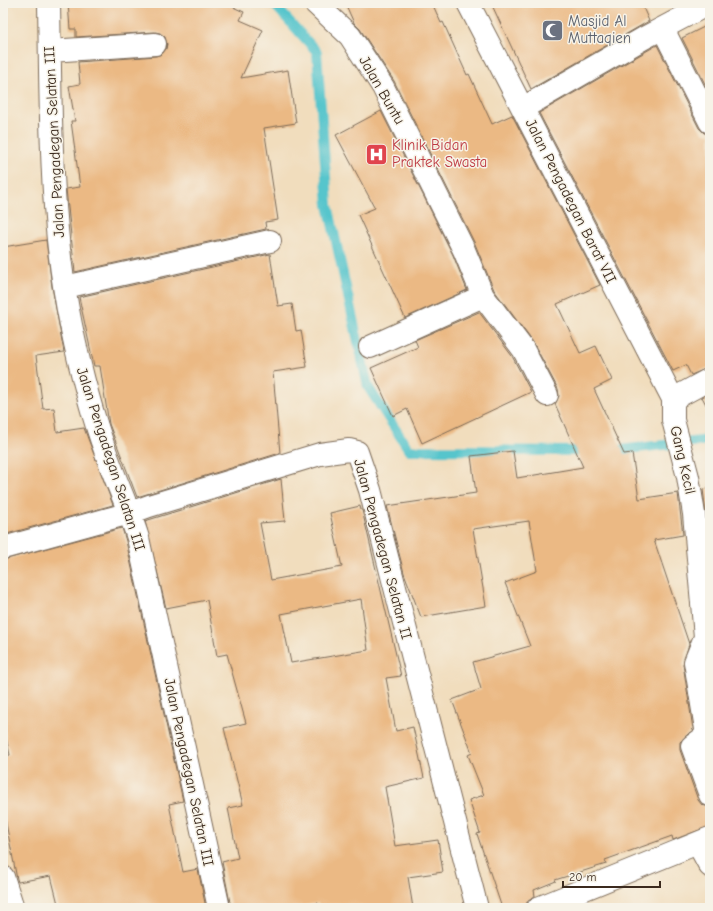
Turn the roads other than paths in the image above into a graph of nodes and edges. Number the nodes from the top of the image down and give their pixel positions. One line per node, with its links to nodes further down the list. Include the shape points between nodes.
1 (49, 3): 7 (street, Jalan Pengadegan Selatan III)
2 (315, 3): 12 (street, Jalan Buntu, via 350,36 383,87 464,250)
3 (468, 3): 8 (street, Jalan Pengadegan Barat VII)
4 (710, 3): 5 (street)
5 (663, 28): 8 (street); 9 (street)
6 (154, 44): 7 (street)
7 (50, 51): 11 (street, Jalan Pengadegan Selatan III, via 56,225)
8 (523, 108): 16 (street, Jalan Pengadegan Barat VII)
9 (710, 122)
10 (270, 241): 11 (street)
11 (66, 287): 17 (street, Jalan Pengadegan Selatan III, via 80,363 106,452)
12 (484, 296): 13 (street); 15 (street, Jalan Buntu, via 523,349)
13 (370, 347)
14 (710, 379): 16 (street)
15 (547, 395)
16 (673, 410): 19 (street, Gang Kecil, via 694,514 705,637 695,662 707,735 692,746)
17 (130, 513): 18 (street, Jalan Pengadegan Selatan II); 24 (street, Jalan Pengadegan Selatan III, via 138,538); 25 (street, Jalan Pengadegan Selatan II, via 320,454 349,450 357,452 370,490)
18 (3, 548)
19 (710, 795)
20 (704, 841): 21 (street); 26 (street)
21 (710, 866)
22 (3, 877): 23 (street)
23 (13, 908)
24 (219, 908)
25 (477, 908)
26 (538, 908)

